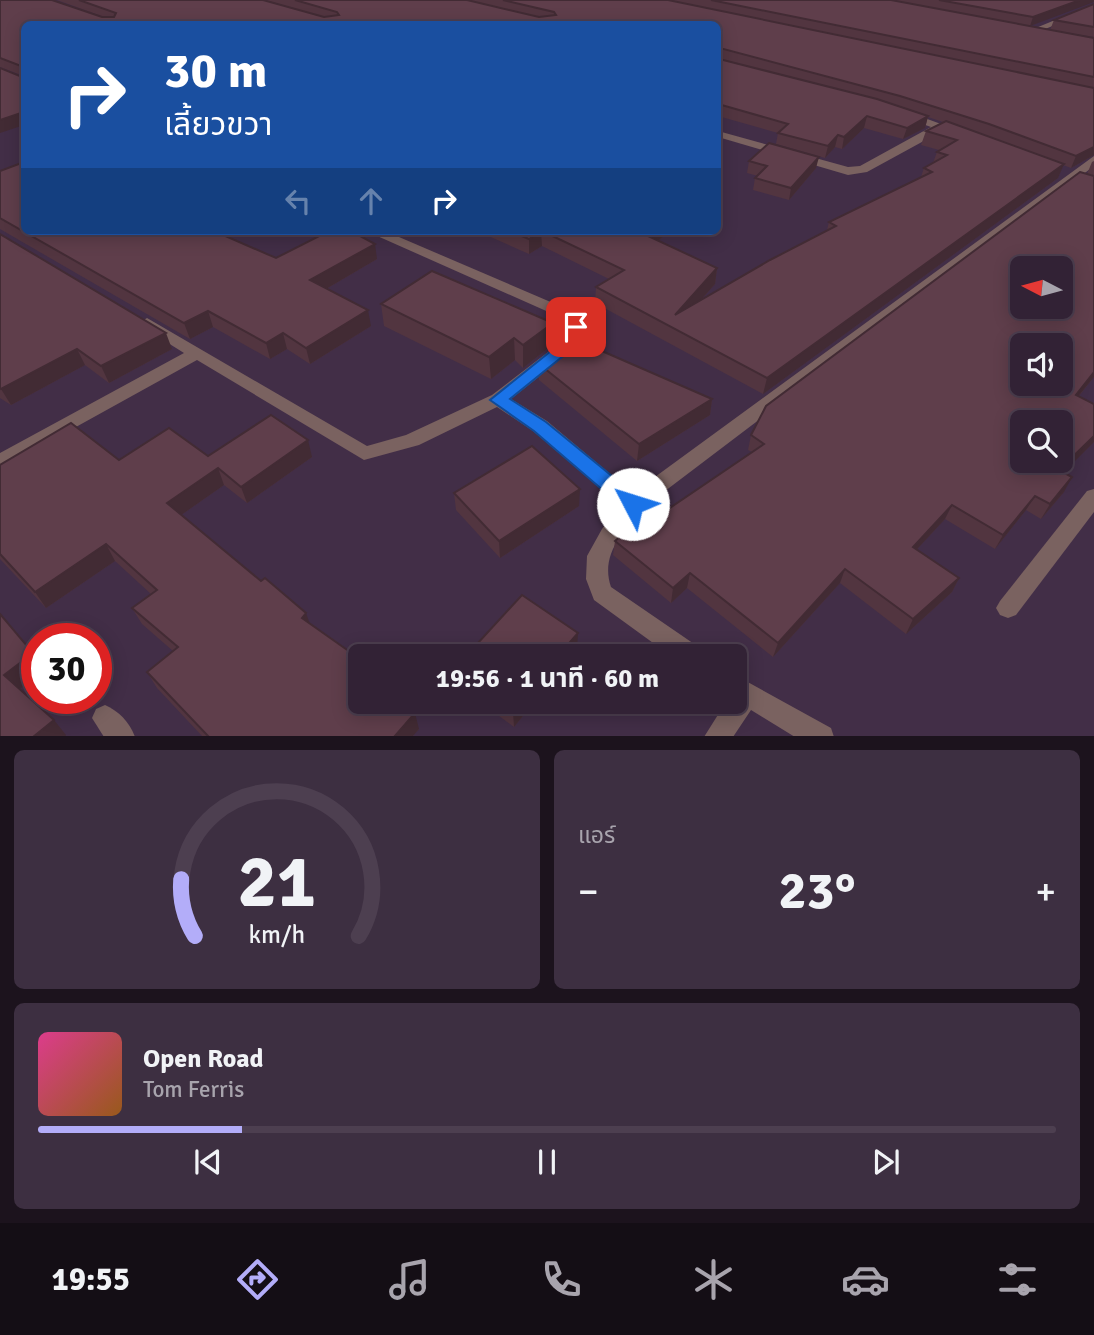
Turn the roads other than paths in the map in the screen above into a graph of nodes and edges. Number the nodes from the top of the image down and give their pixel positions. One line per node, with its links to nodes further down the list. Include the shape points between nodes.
1 (1094, 6): 3 (street)
2 (1017, 29): 3 (street)
3 (1030, 32): 4 (street)
4 (1056, 36)
5 (891, 110): 6 (street)
6 (940, 127): 7 (street, via 863,169 848,171); 8 (street)
7 (721, 135)
8 (966, 135)
9 (1094, 160): 16 (street)
10 (382, 235): 13 (street, via 568,315 576,327 568,345)
11 (127, 311): 12 (street)
12 (197, 353): 13 (street, via 364,453 376,453); 14 (street)
13 (498, 400): 16 (street, via 540,426)
14 (0, 462)
15 (1094, 497): 17 (street)
16 (633, 504): 18 (street, via 595,558 595,579 601,593)
17 (1008, 608)
18 (674, 644)
19 (747, 694): 22 (street)
20 (729, 714): 21 (street)
21 (718, 736)
22 (819, 736)

